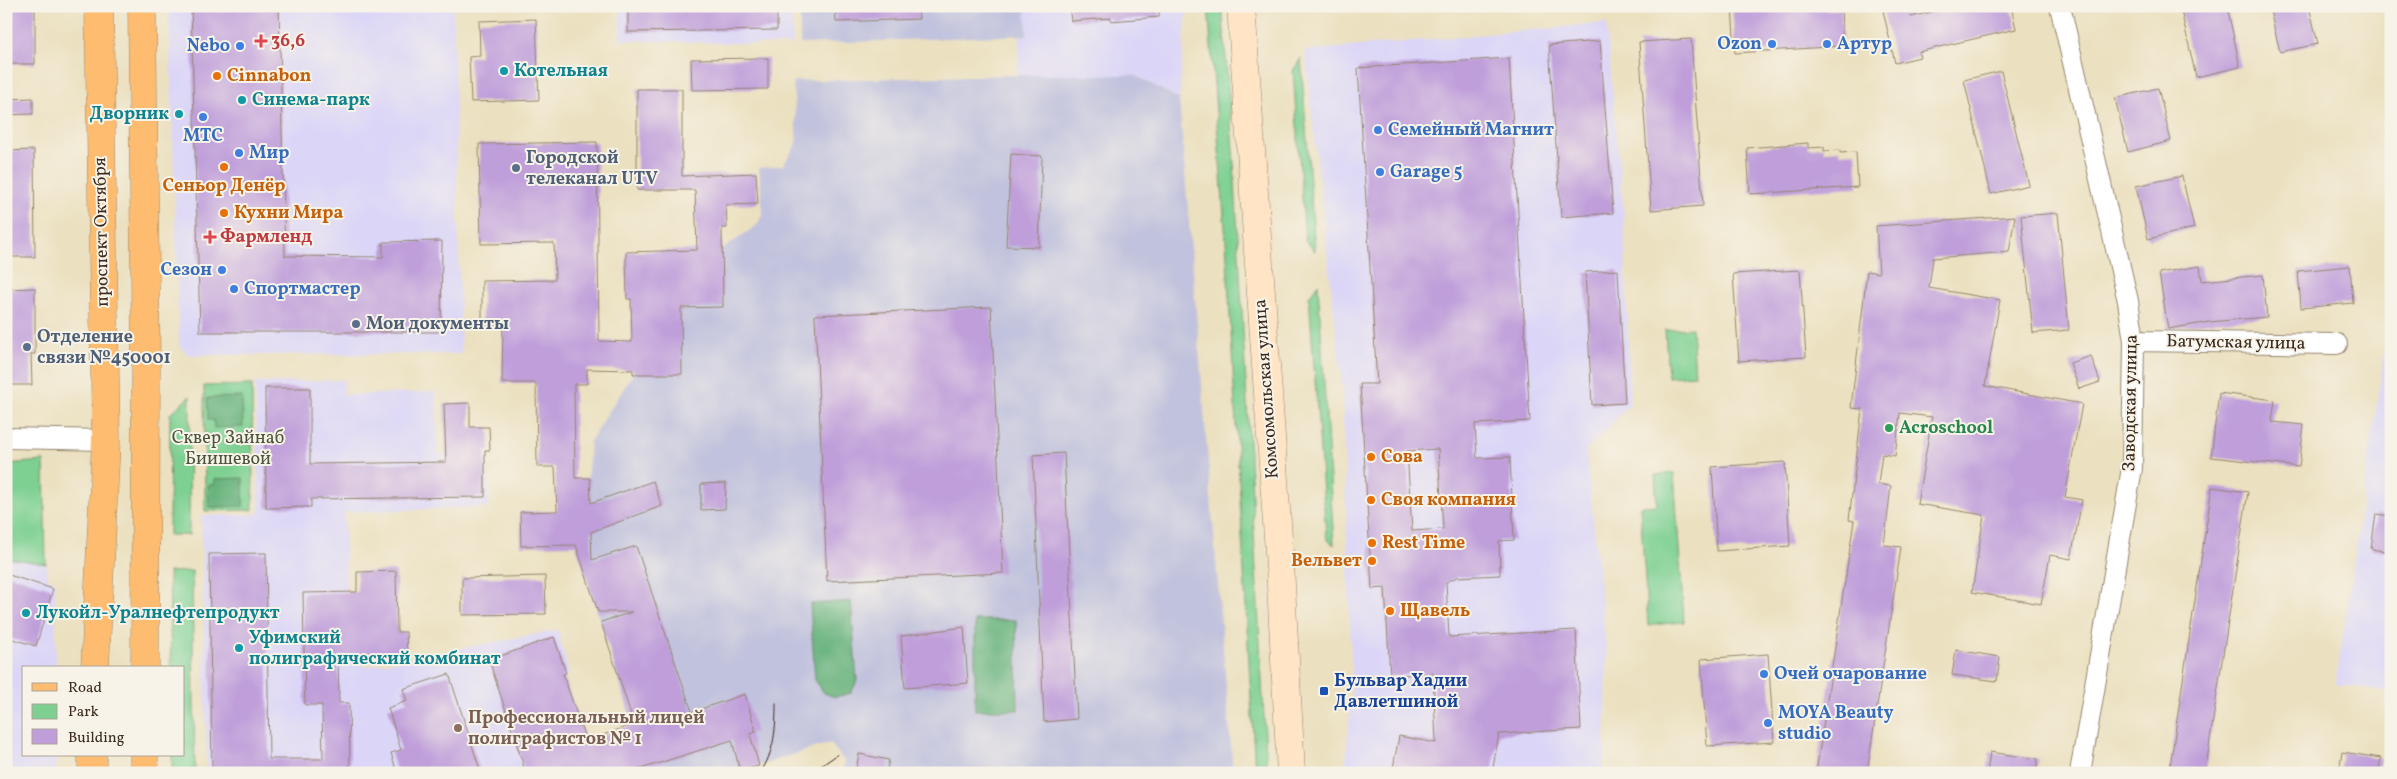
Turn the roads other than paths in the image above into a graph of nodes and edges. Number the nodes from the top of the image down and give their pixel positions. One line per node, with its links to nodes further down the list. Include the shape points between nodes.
1 (99, 6): 8 (main road, проспект Октября)
2 (142, 6): 10 (main road)
3 (1241, 6): 15 (main road, Комсомольская улица)
4 (2060, 6): 5 (street, Заводская улица, via 2126,291)
5 (2134, 341): 6 (street, Батумская улица); 16 (street, Заводская улица, via 2132,468)
6 (2337, 344)
7 (6, 438): 8 (street)
8 (106, 440): 9 (main road, проспект Октября)
9 (94, 666)
10 (145, 666)
11 (92, 756): 13 (main road)
12 (144, 756): 14 (main road)
13 (92, 773)
14 (144, 773)
15 (1291, 773)
16 (2080, 773)

